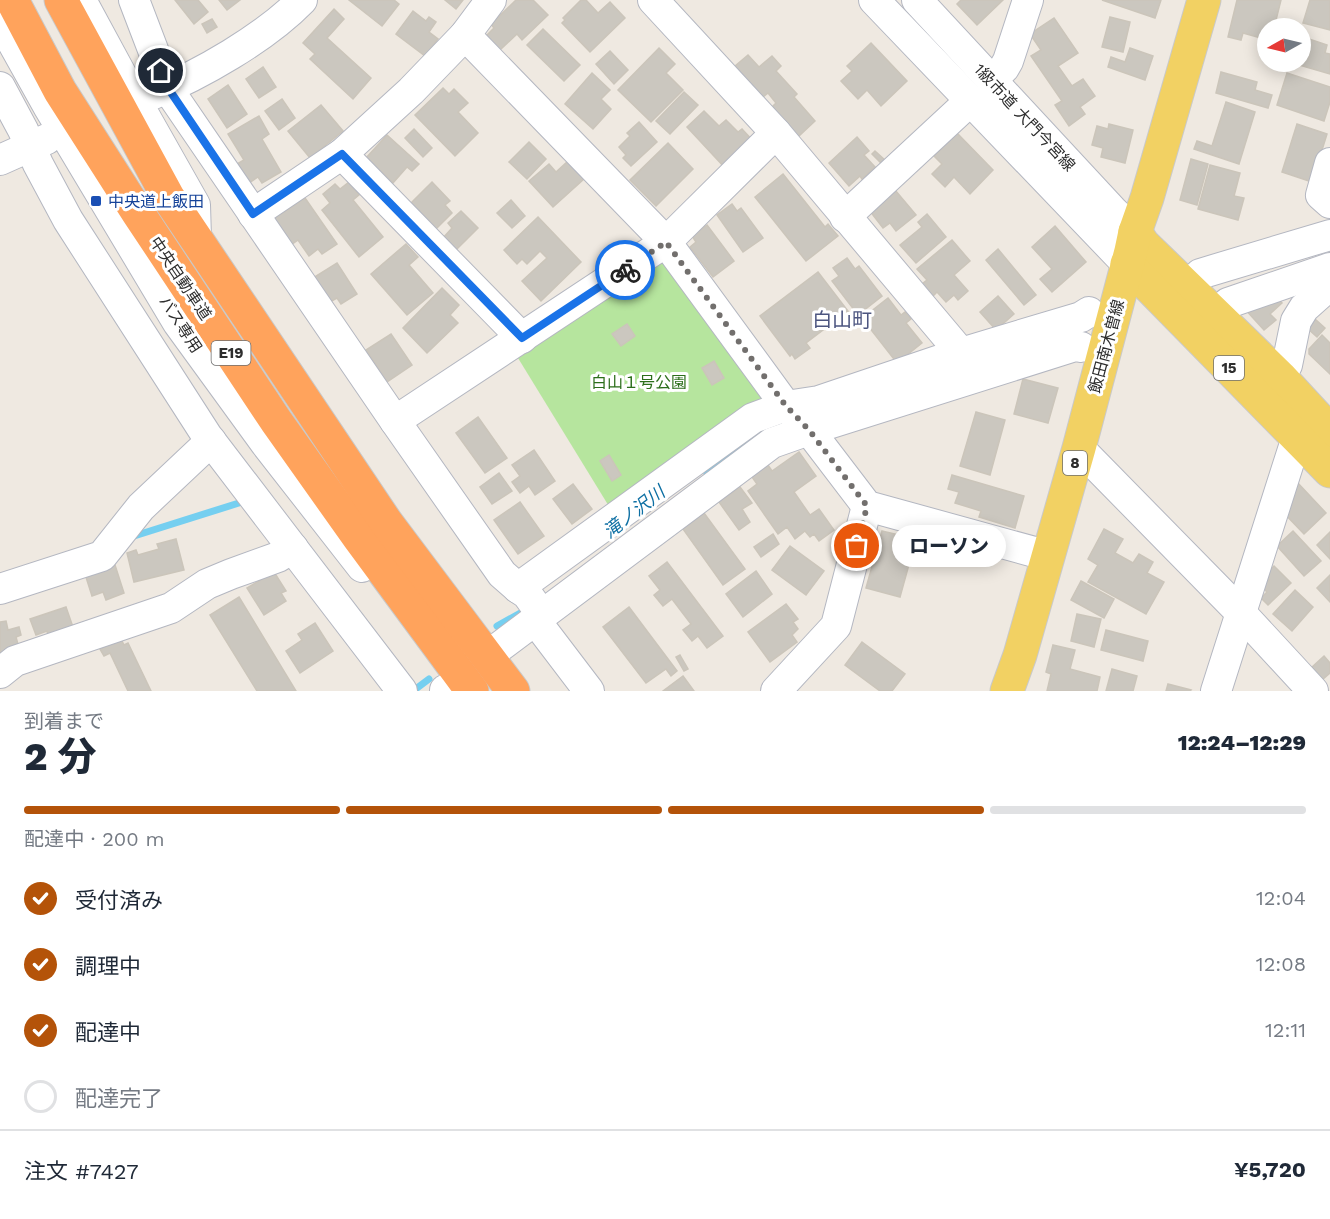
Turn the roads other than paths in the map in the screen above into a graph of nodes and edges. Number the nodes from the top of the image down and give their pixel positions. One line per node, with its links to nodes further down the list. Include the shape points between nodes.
1 (12, 0): 52 (highway, 中央自動車道 / E19, via 60,91 138,213 276,421)
2 (61, 0): 28 (highway, 中央自動車道 / E19, via 168,197)
3 (81, 0): 28 (street, via 195,205)
4 (134, 0): 16 (street)
5 (302, 0): 16 (street, via 255,38)
6 (491, 0): 13 (street)
7 (652, 0): 18 (street)
8 (874, 0): 17 (street)
9 (917, 0): 14 (street, 1級市道 大門今宮線)
10 (1028, 0): 14 (street, via 1008,62)
11 (1204, 0): 26 (main road, 飯田南木曽線 / 8)
12 (0, 20): 52 (street, バス専用, via 178,323 361,567)
13 (465, 35): 20 (street); 29 (street)
14 (992, 80): 26 (street, 1級市道 大門今宮線)
15 (0, 87): 19 (street, via 23,130)
16 (157, 93): 24 (street)
17 (970, 101): 25 (street); 30 (street)
18 (776, 133): 25 (street); 29 (street)
19 (43, 141): 21 (street); 45 (street, via 38,164 68,220)
20 (342, 154): 24 (street); 36 (street)
21 (0, 160)
22 (1330, 163): 23 (street, via 1320,195)
23 (1330, 203)
24 (253, 214): 41 (street)
25 (845, 217): 38 (street)
26 (1135, 232): 30 (main road, 飯田南木曽線 / 8); 39 (main road, 15)
27 (1330, 236): 32 (street)
28 (195, 238): 59 (highway, 中央自動車道 / E19, via 386,522)
29 (666, 242): 36 (street); 40 (street)
30 (1127, 264): 44 (main road, 15); 46 (main road, 飯田南木曽線 / 8)
31 (1330, 268): 34 (street)
32 (1200, 274)
33 (1330, 285): 39 (street, via 1304,308 1296,321 1287,365)
34 (1228, 303)
35 (1089, 312): 38 (street)
36 (522, 338): 41 (street)
37 (1081, 347): 42 (street)
38 (961, 353): 40 (street, via 819,401)
39 (1280, 377): 43 (main road, 15)
40 (786, 406): 42 (street); 53 (street, via 753,418)
41 (395, 421): 53 (street, via 502,574)
42 (809, 430): 48 (street); 53 (street, via 771,443)
43 (1330, 431)
44 (1297, 437): 47 (main road, 15); 54 (street)
45 (211, 441): 49 (street); 51 (street, via 141,507 102,556)
46 (1079, 448): 50 (main road, 飯田南木曽線 / 8); 54 (street)
47 (1330, 471)
48 (867, 506): 50 (street); 61 (street, via 836,626)
49 (293, 548): 56 (street, via 207,585 171,608 15,661); 57 (street)
50 (1049, 556): 62 (main road, 飯田南木曽線 / 8)
51 (0, 589)
52 (403, 597): 58 (highway, 中央自動車道 / E19)
53 (529, 602): 55 (street); 60 (street)
54 (1240, 612): 63 (street); 64 (street)
55 (498, 648)
56 (0, 673)
57 (401, 690)
58 (472, 691)
59 (513, 691)
60 (589, 691)
61 (776, 691)
62 (1007, 691)
63 (1215, 691)
64 (1313, 691)

